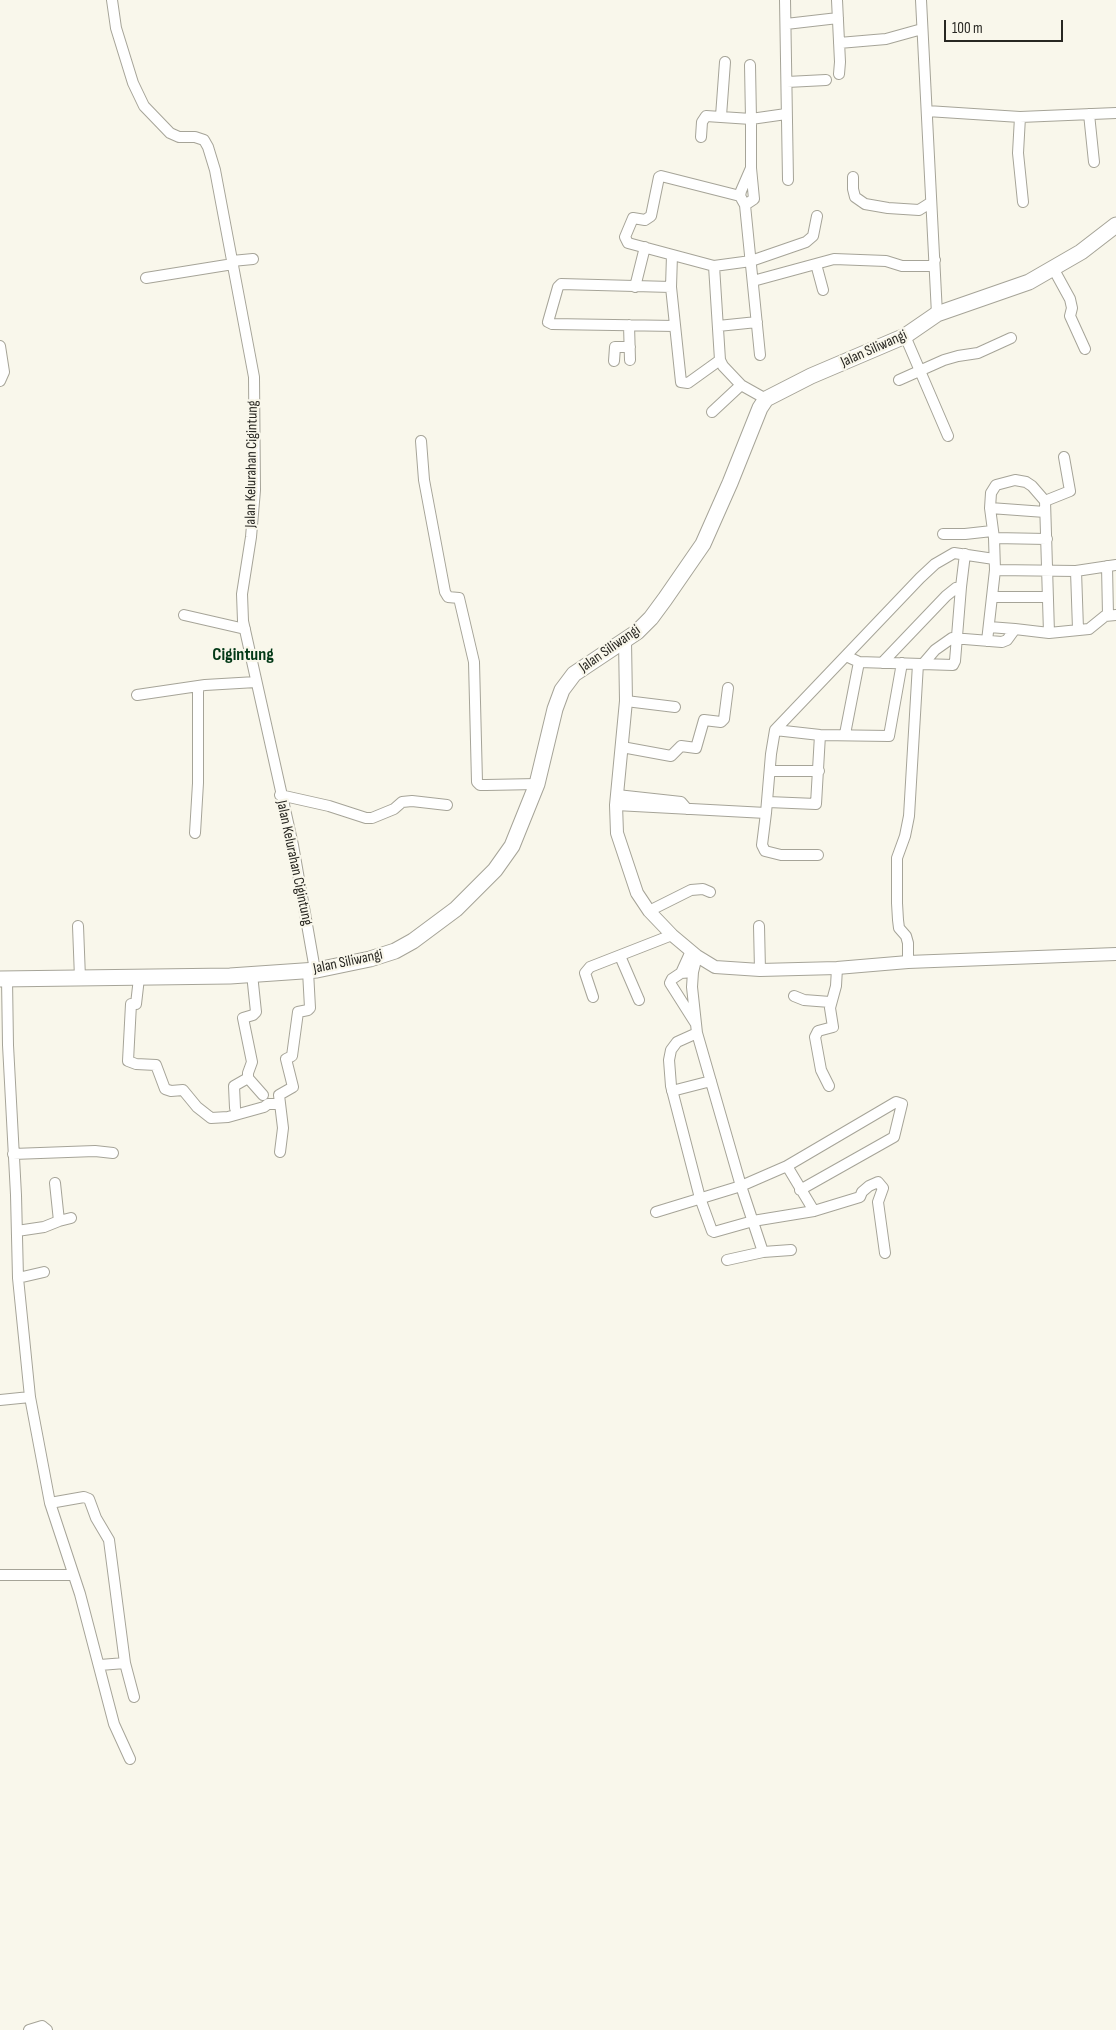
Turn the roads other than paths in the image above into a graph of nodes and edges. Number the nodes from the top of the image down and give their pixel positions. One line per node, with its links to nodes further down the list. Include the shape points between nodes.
1 (112, 0): 35 (street, Jalan Kelurahan Cigintung, via 116,28 133,83 144,106 170,133 200,138 208,147)
2 (785, 0): 6 (street)
3 (837, 0): 5 (street)
4 (921, 0): 7 (street)
5 (838, 18): 6 (street); 8 (street)
6 (786, 24): 13 (street)
7 (922, 29): 8 (street, via 886,39); 14 (street)
8 (839, 43): 11 (street)
9 (725, 62): 18 (street)
10 (750, 65): 20 (street)
11 (839, 74)
12 (826, 80): 13 (street)
13 (787, 82): 16 (street)
14 (928, 111): 19 (street); 27 (street)
15 (1116, 113): 17 (street)
16 (786, 114): 20 (street); 24 (street)
17 (1089, 114): 19 (street); 22 (street)
18 (721, 116): 20 (street); 21 (street, via 703,118)
19 (1020, 117): 26 (street, via 1018,153)
20 (751, 118): 25 (street, via 750,168 754,199)
21 (701, 137)
22 (1094, 162)
23 (854, 177): 27 (street, via 855,197 865,204 919,210)
24 (788, 180)
25 (743, 200): 30 (street, via 661,176 651,216 645,220 633,218 625,237 628,243); 34 (street)
26 (1023, 202)
27 (930, 203): 33 (street)
28 (817, 216): 34 (street, via 810,240)
29 (1116, 225): 38 (main road, Jalan Siliwangi, via 1081,252)
30 (645, 246): 31 (street); 41 (street)
31 (672, 255): 37 (street); 42 (street)
32 (253, 259): 35 (street)
33 (935, 260): 36 (street, via 932,266 834,260); 44 (street)
34 (751, 261): 37 (street); 40 (street)
35 (233, 262): 39 (street); 85 (street, Jalan Kelurahan Cigintung, via 254,377 255,490 242,594)
36 (816, 264): 40 (street); 43 (street)
37 (714, 266): 48 (street)
38 (1053, 268): 44 (main road, Jalan Siliwangi, via 1028,282); 53 (street, via 1070,299 1070,316)
39 (146, 278)
40 (753, 282): 45 (street)
41 (635, 287): 42 (street); 46 (street, via 561,284 548,322)
42 (671, 287): 47 (street)
43 (822, 290)
44 (937, 314): 49 (main road, Jalan Siliwangi)
45 (758, 322): 48 (street); 54 (street)
46 (629, 325): 47 (street); 52 (street)
47 (675, 326): 56 (street, via 681,382 688,383)
48 (718, 326): 56 (street)
49 (906, 336): 58 (street); 62 (main road, Jalan Siliwangi, via 811,376)
50 (1011, 338): 58 (street, via 978,353 958,356)
51 (0, 346): 60 (street, via 4,372)
52 (630, 347): 55 (street); 57 (street, via 615,347)
53 (1085, 349)
54 (760, 355)
55 (630, 360)
56 (720, 360): 61 (street)
57 (614, 361)
58 (921, 370): 59 (street); 64 (street)
59 (899, 380)
60 (0, 381)
61 (741, 386): 62 (street); 63 (street)
62 (766, 399): 90 (main road, Jalan Siliwangi, via 703,544 651,618)
63 (712, 412)
64 (948, 436)
65 (421, 441): 109 (street, via 424,480 445,592 448,597 460,598 474,662 477,782 480,785)
66 (1064, 457): 67 (street, via 1070,491)
67 (1045, 501): 68 (street, via 1032,486 1015,480 993,487); 69 (street)
68 (990, 508): 69 (street); 71 (street)
69 (1044, 512): 72 (street)
70 (944, 534): 71 (street)
71 (993, 534): 72 (street); 74 (street)
72 (1047, 539): 77 (street)
73 (965, 554): 74 (street); 79 (street); 92 (street, via 954,553 935,564)
74 (994, 559): 76 (street)
75 (1111, 565): 78 (street); 83 (street)
76 (995, 570): 77 (street); 80 (street)
77 (1047, 570): 78 (street); 81 (street)
78 (1076, 571): 87 (street)
79 (961, 587): 89 (street); 94 (street, via 946,596)
80 (993, 597): 81 (street); 84 (street)
81 (1048, 597): 88 (street)
82 (184, 615): 85 (street)
83 (1112, 615): 87 (street, via 1089,629)
84 (989, 627): 86 (street); 91 (street)
85 (245, 629): 97 (street, Jalan Kelurahan Cigintung)
86 (1015, 629): 88 (street); 91 (street, via 1007,640)
87 (1078, 629): 88 (street)
88 (1049, 633)
89 (956, 639): 91 (street); 96 (street, via 951,638); 96 (street, via 953,665)
90 (625, 641): 101 (street); 109 (main road, Jalan Siliwangi, via 574,674 562,690)
91 (987, 641)
92 (846, 656): 93 (street); 103 (street)
93 (860, 662): 94 (street); 104 (street)
94 (882, 663): 95 (street)
95 (902, 663): 96 (street); 104 (street, via 890,735)
96 (920, 664): 125 (street, via 909,816 897,858 898,920 899,928 907,938)
97 (256, 682): 98 (street); 110 (street, Jalan Kelurahan Cigintung)
98 (198, 686): 100 (street); 114 (street)
99 (728, 688): 106 (street, via 724,719 721,722 704,720 696,748 681,746 671,756)
100 (137, 695)
101 (626, 702): 102 (street); 106 (street)
102 (675, 707)
103 (775, 730): 105 (street); 107 (street)
104 (845, 734): 105 (street)
105 (820, 735): 108 (street)
106 (622, 747): 111 (street)
107 (770, 771): 108 (street); 113 (street)
108 (818, 772): 113 (street, via 816,804)
109 (537, 784): 127 (main road, Jalan Siliwangi, via 512,846 495,870 438,924 395,951)
110 (280, 796): 112 (street, via 366,818 394,809 402,802); 127 (street, Jalan Kelurahan Cigintung, via 293,845)
111 (616, 800): 113 (street, via 687,809); 117 (street, via 617,833 637,892)
112 (447, 805)
113 (767, 808): 115 (street, via 762,845 765,851 781,855)
114 (195, 833)
115 (818, 855)
116 (710, 892): 117 (street, via 690,890)
117 (649, 911): 120 (street)
118 (78, 926): 132 (street)
119 (759, 926): 128 (street)
120 (672, 935): 122 (street); 124 (street)
121 (1116, 949): 123 (street)
122 (694, 954): 128 (street, via 715,967); 129 (street); 130 (street)
123 (1116, 954): 125 (street)
124 (620, 956): 136 (street, via 586,970); 137 (street)
125 (908, 962): 126 (street)
126 (837, 968): 128 (street); 138 (street)
127 (312, 970): 131 (main road, Jalan Siliwangi); 145 (street, Jalan Kelurahan Cigintung, via 310,1008 298,1012 292,1056 286,1059 293,1088 280,1094)
128 (760, 970)
129 (693, 972): 130 (street); 139 (street)
130 (682, 973): 139 (street, via 670,981 670,986)
131 (252, 974): 133 (main road, Jalan Siliwangi); 140 (street, via 256,1012 243,1018 252,1062)
132 (80, 978): 133 (main road, Jalan Siliwangi); 134 (main road, Jalan Siliwangi)
133 (139, 978): 145 (street, via 136,1004 131,1004 128,1061 156,1065 166,1090 183,1090 211,1118 264,1108 270,1103)
134 (3, 979): 149 (street)
135 (794, 996): 138 (street)
136 (593, 997)
137 (639, 1000)
138 (830, 1002): 142 (street, via 833,1027 818,1031 815,1038 821,1070)
139 (697, 1029): 141 (street); 143 (street, via 677,1042 672,1050)
140 (248, 1078): 144 (street); 146 (street, via 234,1086)
141 (711, 1081): 143 (street); 152 (street)
142 (829, 1086)
143 (672, 1091): 155 (street)
144 (263, 1095)
145 (280, 1104): 147 (street, via 283,1128)
146 (236, 1108)
147 (280, 1152)
148 (113, 1153): 149 (street)
149 (13, 1154): 162 (street)
150 (787, 1166): 152 (street); 153 (street); 153 (street, via 896,1102 902,1104 894,1136)
151 (54, 1183): 160 (street)
152 (741, 1186): 155 (street); 161 (street)
153 (800, 1190): 157 (street)
154 (860, 1196): 156 (street); 156 (street, via 878,1182 883,1188); 157 (street)
155 (700, 1198): 158 (street); 161 (street, via 713,1232)
156 (879, 1199): 165 (street)
157 (814, 1211): 161 (street)
158 (656, 1212)
159 (70, 1218): 160 (street)
160 (59, 1221): 162 (street)
161 (753, 1221): 164 (street)
162 (17, 1232): 168 (street)
163 (791, 1250): 164 (street)
164 (764, 1252): 166 (street)
165 (885, 1253)
166 (727, 1260)
167 (44, 1272): 168 (street)
168 (18, 1278): 169 (street)
169 (30, 1397): 170 (street); 171 (street)
170 (0, 1400)
171 (50, 1503): 173 (street); 174 (street, via 89,1499 109,1540)
172 (0, 1575): 173 (street)
173 (74, 1575): 175 (street)
174 (125, 1663): 175 (street); 176 (street)
175 (100, 1665): 177 (street, via 114,1724)
176 (134, 1698)
177 (130, 1759)
178 (29, 2030): 179 (street, via 42,2026)
179 (47, 2030)

